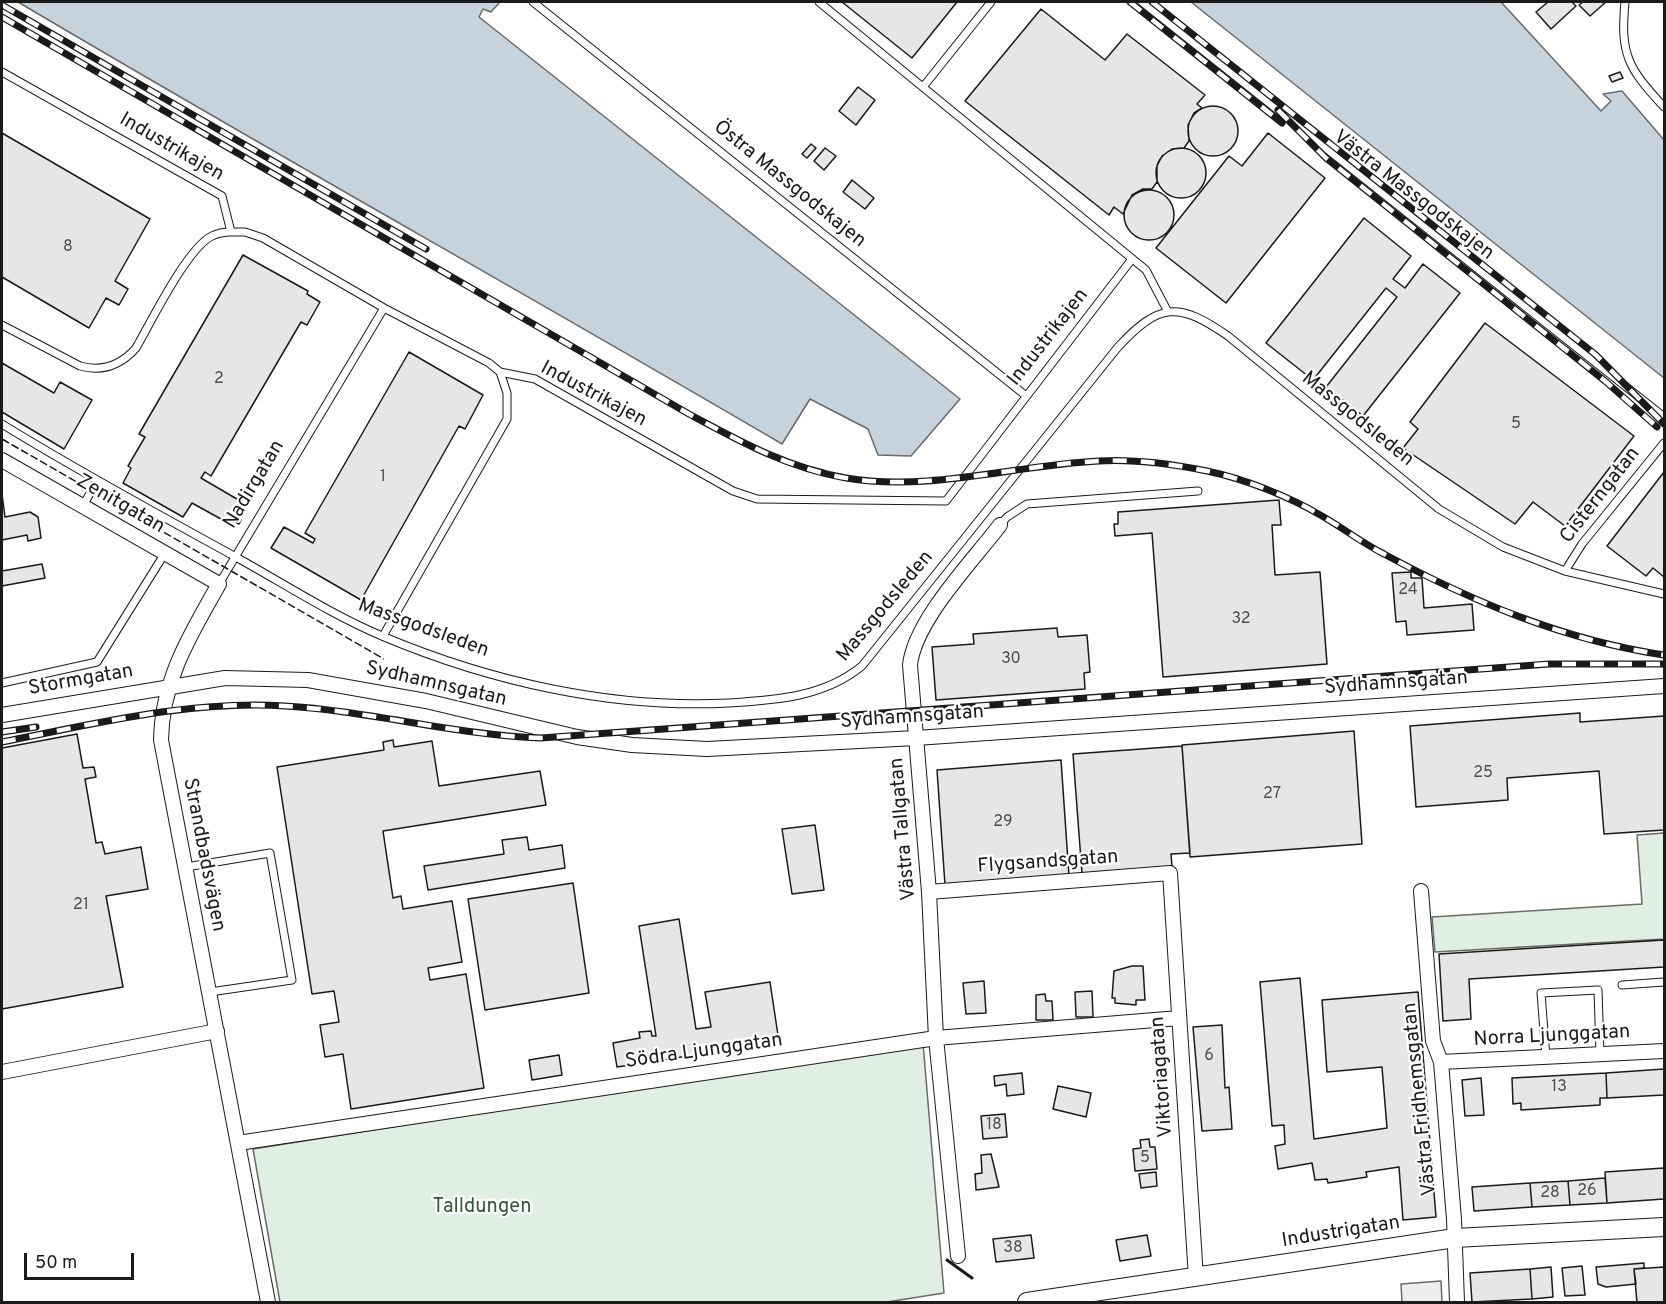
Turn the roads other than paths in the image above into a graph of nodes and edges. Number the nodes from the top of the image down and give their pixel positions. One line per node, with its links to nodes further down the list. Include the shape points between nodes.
1 (533, 2): 15 (lane, Östra Massgodskajen)
2 (819, 2): 7 (lane)
3 (991, 2): 7 (lane)
4 (1142, 2): 16 (lane, Västra Massgodskajen)
5 (1625, 2): 8 (lane, via 1622,38 1630,64)
6 (2, 72): 9 (lane, Industrikajen, via 222,196)
7 (923, 87): 10 (lane)
8 (1665, 107)
9 (231, 232): 11 (lane, Industrikajen, via 262,238); 13 (lane, via 214,235 200,246 136,348 111,366 80,366)
10 (1132, 259): 12 (lane, via 1146,270); 15 (lane, Industrikajen)
11 (384, 308): 14 (lane, Industrikajen); 25 (lane, Nadirgatan)
12 (1168, 312): 26 (lane, Massgodsleden, via 1200,318 1228,336 1439,508 1503,547); 29 (lane, Massgodsleden, via 1145,321 1118,347 861,666 818,691 779,699 716,704 627,702 591,697 471,667)
13 (2, 325)
14 (500, 372): 15 (lane, Industrikajen, via 535,379 733,491 757,499 945,501); 29 (lane, via 507,393 507,419)
15 (1025, 395)
16 (1665, 417)
17 (2, 424): 20 (lane, Massgodsleden)
18 (1665, 443): 26 (lane, Cisterngatan, via 1582,544)
19 (2, 460): 22 (street, Zenitgatan)
20 (96, 482): 22 (lane); 25 (lane, Massgodsleden)
21 (1198, 491): 23 (lane, Västra Tallgatan, via 1027,504)
22 (82, 506): 24 (street, Zenitgatan)
23 (1000, 525): 34 (street, Västra Tallgatan, via 915,642 910,665)
24 (165, 554): 27 (street, Zenitgatan); 30 (lane, via 98,662)
25 (235, 556): 27 (lane, Nadirgatan); 29 (lane, Massgodsleden, via 324,608)
26 (1565, 571): 28 (lane, Massgodsleden)
27 (219, 584): 31 (street, Nadirgatan)
28 (1665, 594)
29 (383, 636)
30 (2, 683)
31 (167, 686): 33 (street, Stormgatan); 34 (street, Sydhamnsgatan, via 225,678 308,680 426,701 577,737 675,749); 35 (street, Strandbadsvägen, via 161,740)
32 (1665, 686): 34 (street, Sydhamnsgatan)
33 (2, 715)
34 (916, 738): 38 (street, Västra Tallgatan)
35 (186, 867): 41 (street, Strandbadsvägen); 41 (lane, via 270,853 292,980)
36 (1170, 873): 38 (street, Flygsandsgatan); 42 (street, Viktoriagatan)
37 (1421, 891): 48 (street, Västra Fridhemsgatan, via 1433,1041)
38 (929, 892): 44 (street, Västra Tallgatan)
39 (1665, 982): 40 (lane)
40 (1622, 985)
41 (210, 992): 43 (street, Strandbadsvägen)
42 (1179, 1018): 44 (street, Södra Ljunggatan); 54 (street, Viktoriagatan)
43 (217, 1031): 49 (street); 50 (street, Strandbadsvägen)
44 (936, 1038): 50 (street, Södra Ljunggatan); 53 (street, Västra Tallgatan)
45 (1665, 1052): 46 (street, Norra Ljunggatan)
46 (1600, 1054): 47 (street, Norra Ljunggatan); 47 (lane, via 1598,990 1541,993)
47 (1546, 1057): 48 (street, Norra Ljunggatan)
48 (1441, 1062): 52 (street, Västra Fridhemsgatan)
49 (2, 1072)
50 (238, 1143): 55 (street, Strandbadsvägen)
51 (1665, 1227): 52 (street, Industrigatan)
52 (1455, 1238): 54 (street, Industrigatan); 57 (street, Västra Fridhemsgatan)
53 (958, 1256)
54 (1196, 1278): 56 (street, Industrigatan)
55 (268, 1302)
56 (1027, 1302)
57 (1457, 1302)

